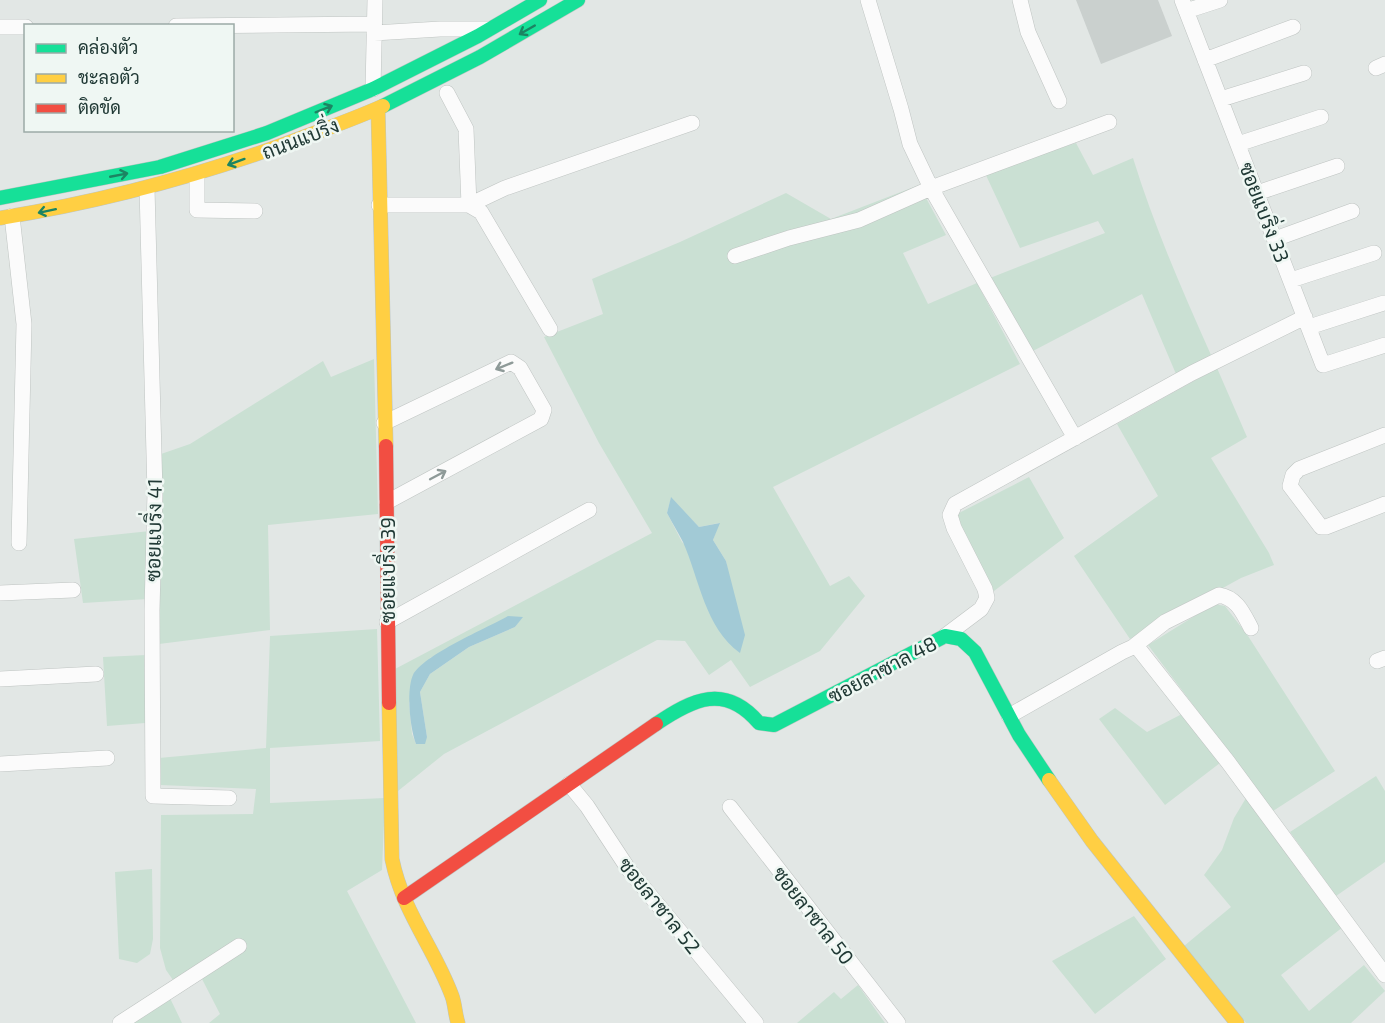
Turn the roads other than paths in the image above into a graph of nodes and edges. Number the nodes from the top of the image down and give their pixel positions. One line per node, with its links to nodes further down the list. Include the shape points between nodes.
1 (375, 0): 12 (street)
2 (540, 0): 13 (street, ถนนแบริ่ง)
3 (578, 0): 20 (street, ถนนแบริ่ง, one-way to 20)
4 (868, 0): 28 (street, via 910,144)
5 (1020, 0): 19 (street, via 1028,32)
6 (1220, 0): 7 (street)
7 (1184, 6): 14 (street, ซอยแบริ่ง 33)
8 (0, 27): 9 (street)
9 (24, 27)
10 (234, 27): 12 (street)
11 (1293, 27): 14 (street)
12 (374, 29): 13 (street); 16 (street)
13 (491, 29): 16 (street, ถนนแบริ่ง)
14 (1205, 60): 18 (street, ซอยแบริ่ง 33)
15 (1304, 74): 18 (street)
16 (373, 89): 30 (street, ถนนแบริ่ง, one-way to 16, via 160,167 267,133)
17 (447, 93): 32 (street, via 466,129)
18 (1221, 99): 24 (street, ซอยแบริ่ง 33)
19 (1059, 101)
20 (378, 109): 26 (street, ถนนแบริ่ง, one-way to 26); 31 (street, ซอยแบริ่ง 39)
21 (1322, 117): 24 (street)
22 (1109, 122): 28 (street)
23 (692, 123): 32 (street, via 505,188)
24 (1238, 144): 29 (street, ซอยแบริ่ง 33)
25 (1337, 166): 29 (street)
26 (197, 175): 27 (street, ถนนแบริ่ง); 33 (street, via 197,210)
27 (147, 188): 35 (street, ถนนแบริ่ง, one-way to 35); 63 (street, ซอยแบริ่ง 41, via 155,493 153,796)
28 (931, 188): 38 (street, via 859,220); 46 (street)
29 (1257, 193): 36 (street, ซอยแบริ่ง 33)
30 (0, 198)
31 (379, 205): 32 (street); 44 (street, ซอยแบริ่ง 39)
32 (469, 205): 42 (street, via 489,223)
33 (255, 211)
34 (1352, 212): 36 (street)
35 (6, 217): 50 (street, via 24,324)
36 (1275, 239): 39 (street, ซอยแบริ่ง 33)
37 (1374, 253): 39 (street)
38 (735, 256)
39 (1291, 280): 41 (street, ซอยแบริ่ง 33)
40 (1384, 303): 41 (street)
41 (1307, 322): 43 (street, ซอยแบริ่ง 33, via 1323,365); 46 (street, via 1192,373)
42 (550, 329)
43 (1385, 345)
44 (384, 423): 47 (street, ซอยแบริ่ง 39); 47 (street, one-way to 44, via 542,419 544,410 520,368 511,362)
45 (1385, 435): 48 (street, via 1299,469 1290,486 1324,527)
46 (1074, 438): 55 (street, via 955,504 950,516 954,528 987,598 981,609)
47 (387, 502): 53 (street, ซอยแบริ่ง 39)
48 (1385, 504)
49 (589, 510): 53 (street)
50 (19, 543)
51 (73, 590): 52 (street)
52 (0, 593)
53 (387, 622): 65 (street, ซอยแบริ่ง 39, via 392,859)
54 (1251, 628): 56 (street, via 1237,603 1219,595 1165,622)
55 (945, 636): 59 (street, ซอยลาซาล 48, via 961,639 975,652); 62 (street, ซอยลาซาล 48, via 774,725 759,723 736,703 713,697 681,707)
56 (1133, 647): 59 (street); 67 (street, via 1138,648 1228,762)
57 (96, 674): 58 (street)
58 (0, 679)
59 (1009, 716): 72 (street, ซอยลาซาล 48, via 1092,841)
60 (107, 758): 61 (street)
61 (0, 764)
62 (570, 784): 65 (street, ซอยลาซาล 48); 70 (street, ซอยลาซาล 52, via 629,870)
63 (229, 798)
64 (730, 807): 71 (street, ซอยลาซาล 50)
65 (404, 898): 68 (street, ซอยแบริ่ง 39, via 453,999)
66 (239, 946): 69 (street)
67 (1385, 975)
68 (455, 1021)
69 (120, 1023)
70 (756, 1023)
71 (898, 1023)
72 (1237, 1023)

